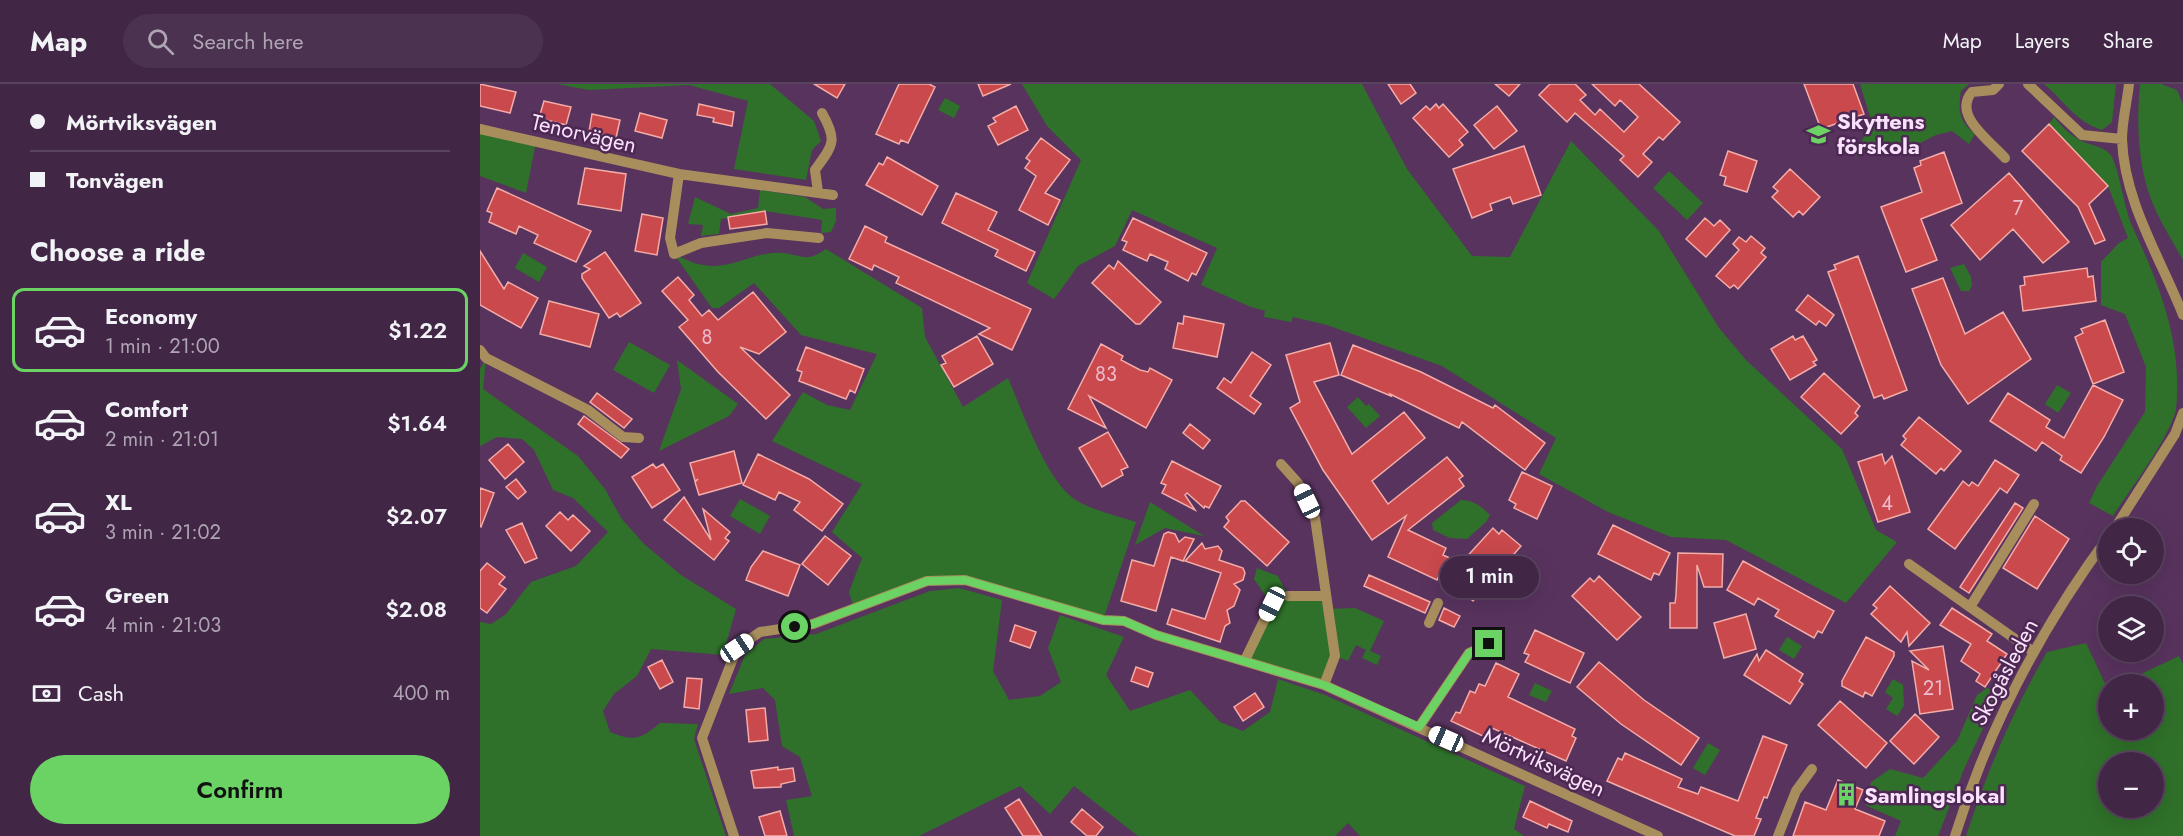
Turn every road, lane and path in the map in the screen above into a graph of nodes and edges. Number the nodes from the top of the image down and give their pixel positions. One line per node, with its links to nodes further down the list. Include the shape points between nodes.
1 (1999, 84): 7 (street, via 1993,90 1972,92 1966,99 1965,111)
2 (2028, 84): 6 (street, via 2082,135)
3 (2129, 85): 6 (street)
4 (822, 113): 9 (street, via 832,130 832,146 815,170)
5 (480, 129): 8 (street, Tenorvägen)
6 (2122, 139): 12 (street, via 2136,204)
7 (2005, 158)
8 (679, 174): 9 (street, Tenorvägen); 11 (street, via 670,238 674,254 701,243 767,233)
9 (818, 192): 10 (street, Tenorvägen)
10 (833, 195)
11 (819, 238)
12 (2183, 315)
13 (480, 350): 15 (street, via 486,358 588,410 623,437)
14 (2183, 413): 18 (street, via 2175,434)
15 (639, 438)
16 (1281, 464): 22 (street, via 1298,483 1315,518)
17 (2034, 504): 25 (street)
18 (2122, 518)
19 (2098, 552): 28 (street, Skogåsleden)
20 (1909, 564): 25 (street)
21 (1288, 596): 22 (street)
22 (1326, 596): 30 (street, via 1335,656)
23 (1438, 603): 26 (street)
24 (1272, 604): 29 (street)
25 (1970, 607): 28 (street)
26 (1429, 623)
27 (1489, 644): 31 (street, via 1469,653)
28 (2032, 651): 36 (street, Skogåsleden, via 1974,774)
29 (1245, 660): 30 (street, Mörtviksvägen); 33 (street, Mörtviksvägen, via 1156,635 1124,621 1103,620 965,580 927,581 813,624 760,632 737,648 702,738)
30 (1324, 685): 31 (street, Mörtviksvägen)
31 (1419, 727): 34 (street, Mörtviksvägen)
32 (1812, 769): 35 (street, via 1796,791)
33 (734, 836)
34 (1658, 836)
35 (1778, 836)
36 (1955, 836)

